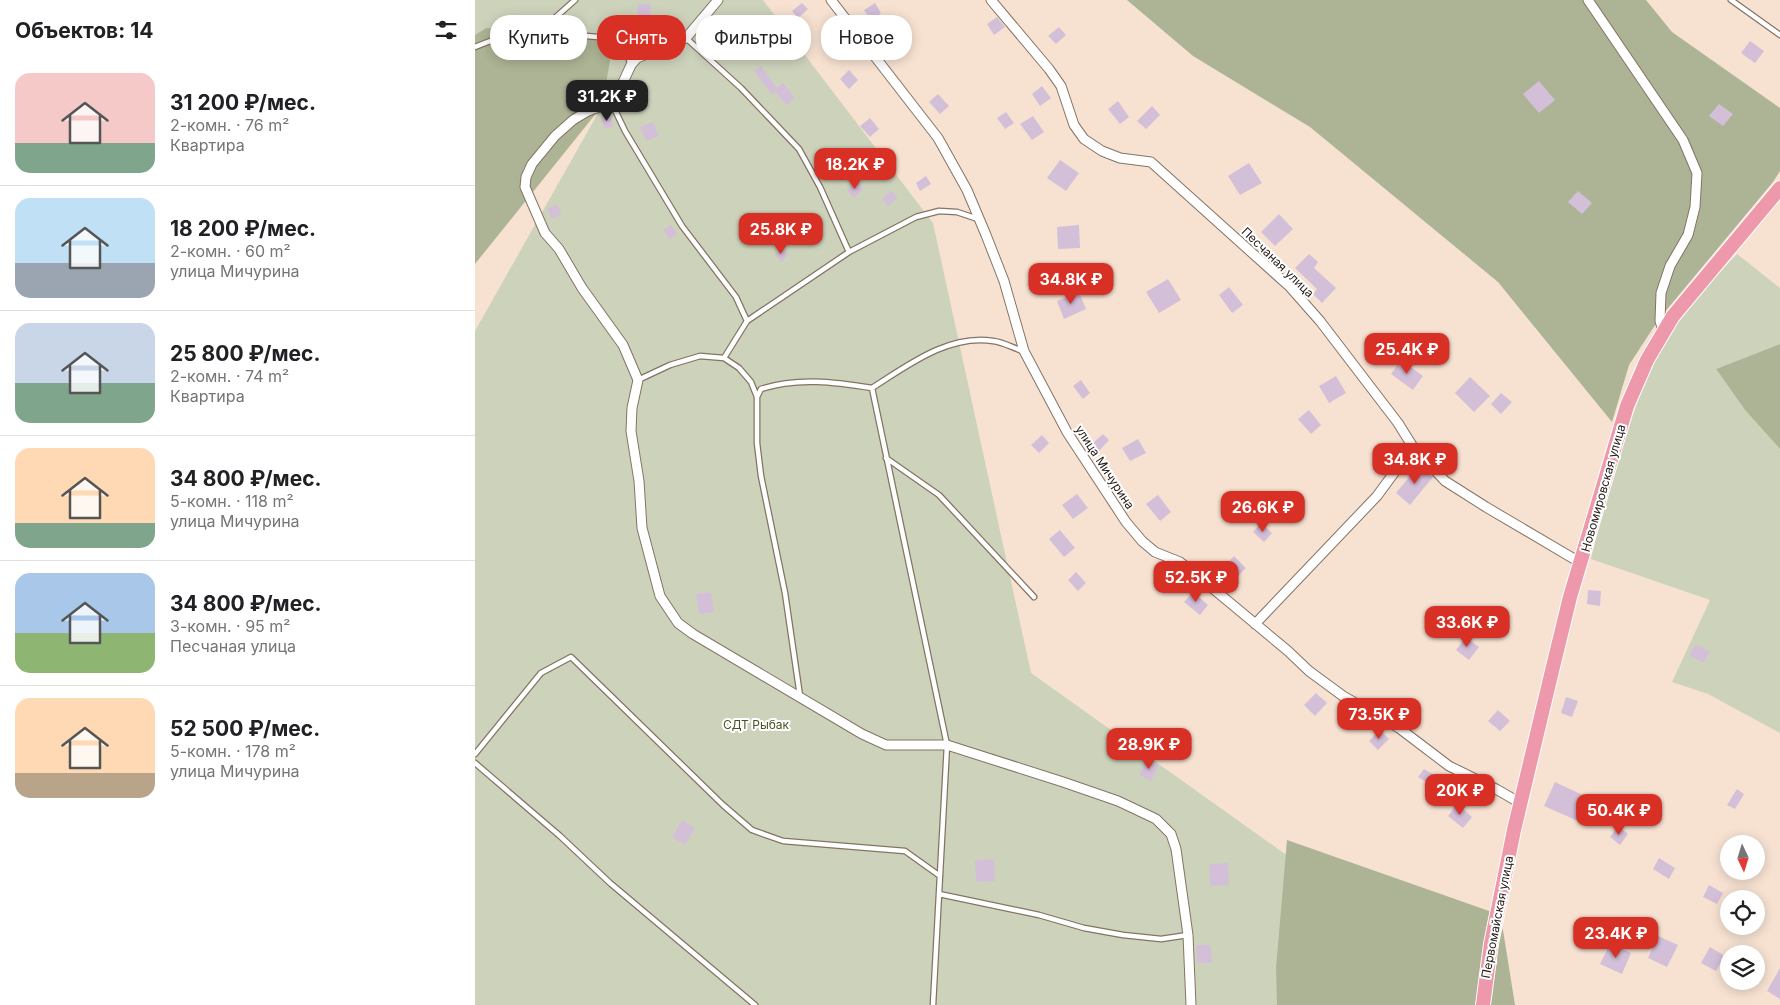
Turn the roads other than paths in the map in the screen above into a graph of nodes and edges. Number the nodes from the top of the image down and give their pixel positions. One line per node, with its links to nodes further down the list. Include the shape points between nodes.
1 (575, 0): 7 (lane)
2 (718, 0): 10 (street)
3 (831, 0): 17 (street, улица Мичурина, via 938,138)
4 (991, 0): 26 (street, Песчаная улица, via 1061,86 1074,125 1085,139 1101,151 1120,158 1151,162 1290,287 1398,423)
5 (1588, 0): 20 (street, via 1683,140 1697,173 1695,207 1688,235 1670,266 1661,293)
6 (1731, 0): 8 (lane)
7 (558, 15)
8 (1780, 35)
9 (587, 36): 14 (lane, via 617,41 625,49)
10 (686, 38): 18 (lane, via 741,88 799,149)
11 (490, 41): 12 (lane)
12 (475, 47)
13 (638, 60): 14 (street)
14 (631, 65): 15 (street)
15 (618, 93): 19 (lane, via 615,110 625,131 682,226 736,297); 23 (street, via 608,104 573,120 555,136 531,164 525,187 545,233 623,345)
16 (1780, 188): 20 (main road, Новомировская улица)
17 (980, 220): 18 (lane, via 957,212 939,211 916,217); 21 (street, улица Мичурина, via 1004,282)
18 (849, 252): 19 (lane)
19 (747, 321): 22 (lane)
20 (1663, 331): 28 (main road, Новомировская улица, via 1627,406)
21 (1024, 351): 24 (lane, via 994,341 970,340 944,346); 30 (street, улица Мичурина, via 1067,432 1131,529 1155,552 1180,562)
22 (724, 358): 23 (lane, via 700,356); 25 (lane, via 751,382)
23 (638, 380): 31 (street, via 631,431 642,528 660,596 678,623 693,634)
24 (872, 388): 25 (lane, via 832,382 800,382 769,386 761,389); 27 (lane)
25 (757, 397): 31 (lane, via 761,476 785,593)
26 (1413, 447): 28 (street, Песчаная улица, via 1445,481 1485,508); 30 (street, via 1377,496)
27 (886, 458): 29 (lane, via 939,495); 32 (lane)
28 (1581, 562): 35 (main road, Новомировская улица, via 1553,666)
29 (1034, 598)
30 (1255, 624): 35 (street, улица Мичурина, via 1309,672 1343,696 1399,728 1449,766)
31 (801, 697): 32 (street, via 886,745)
32 (947, 746): 37 (lane); 39 (street, via 1118,801 1157,819 1171,834 1177,849)
33 (475, 754): 37 (lane, via 541,673 571,658 753,830 783,841 905,852)
34 (475, 763): 40 (lane, via 610,883)
35 (1522, 804): 36 (main road, Новомировская улица)
36 (1514, 830): 43 (main road, Первомайская улица, via 1491,944)
37 (939, 876): 38 (lane)
38 (939, 894): 39 (lane, via 1123,935 1161,939); 41 (lane)
39 (1188, 935): 42 (street)
40 (755, 1005)
41 (933, 1005)
42 (1191, 1005)
43 (1483, 1005)

